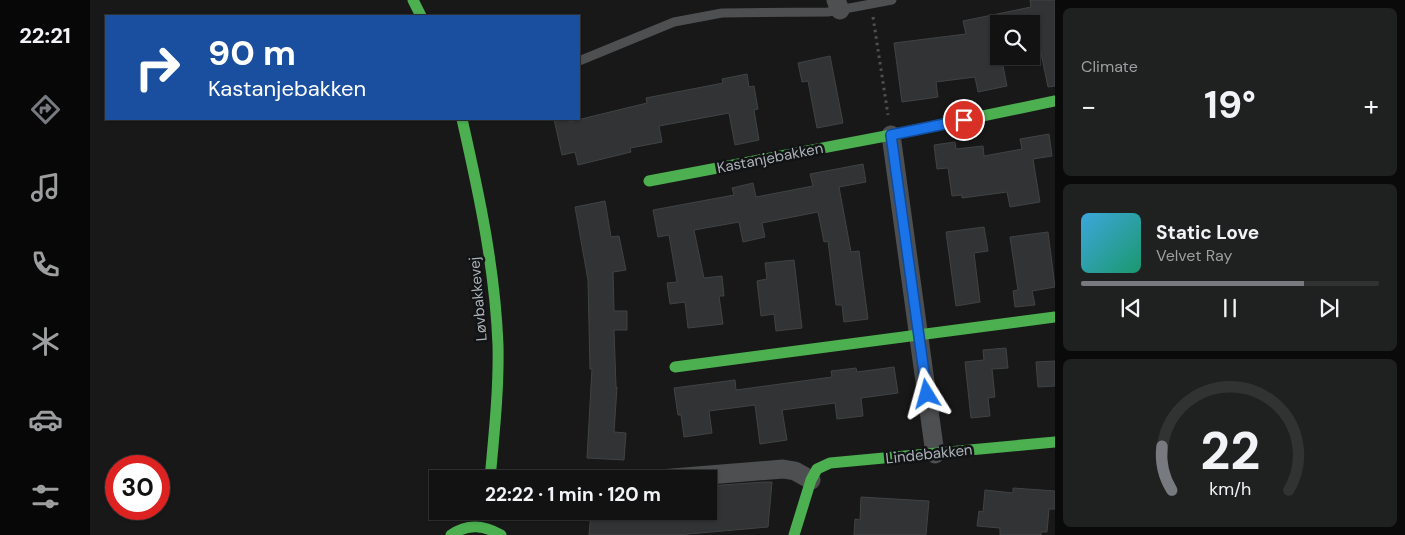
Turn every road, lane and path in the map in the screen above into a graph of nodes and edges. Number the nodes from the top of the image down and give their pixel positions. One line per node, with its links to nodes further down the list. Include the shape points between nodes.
1 (413, 0): 5 (street)
2 (892, 0): 3 (lane)
3 (871, 4): 4 (lane); 9 (path)
4 (838, 5): 6 (lane, via 828,12 722,13 674,22)
5 (420, 15)
6 (580, 61)
7 (1055, 101): 9 (street, Kastanjebakken)
8 (462, 120): 16 (street, Løvbakkevej, via 490,252 494,290 498,365)
9 (891, 135): 10 (street, Kastanjebakken); 12 (street)
10 (649, 181)
11 (1055, 317): 12 (street)
12 (918, 336): 13 (street); 15 (street)
13 (675, 367)
14 (1055, 442): 15 (street, Lindebakken)
15 (935, 454): 18 (street, Lindebakken, via 830,463 817,469)
16 (491, 470)
17 (717, 474): 18 (street, via 783,469 795,471)
18 (811, 480): 21 (street, Lindebakken)
19 (451, 535): 20 (street, via 464,527 485,523)
20 (501, 535)
21 (794, 535)

